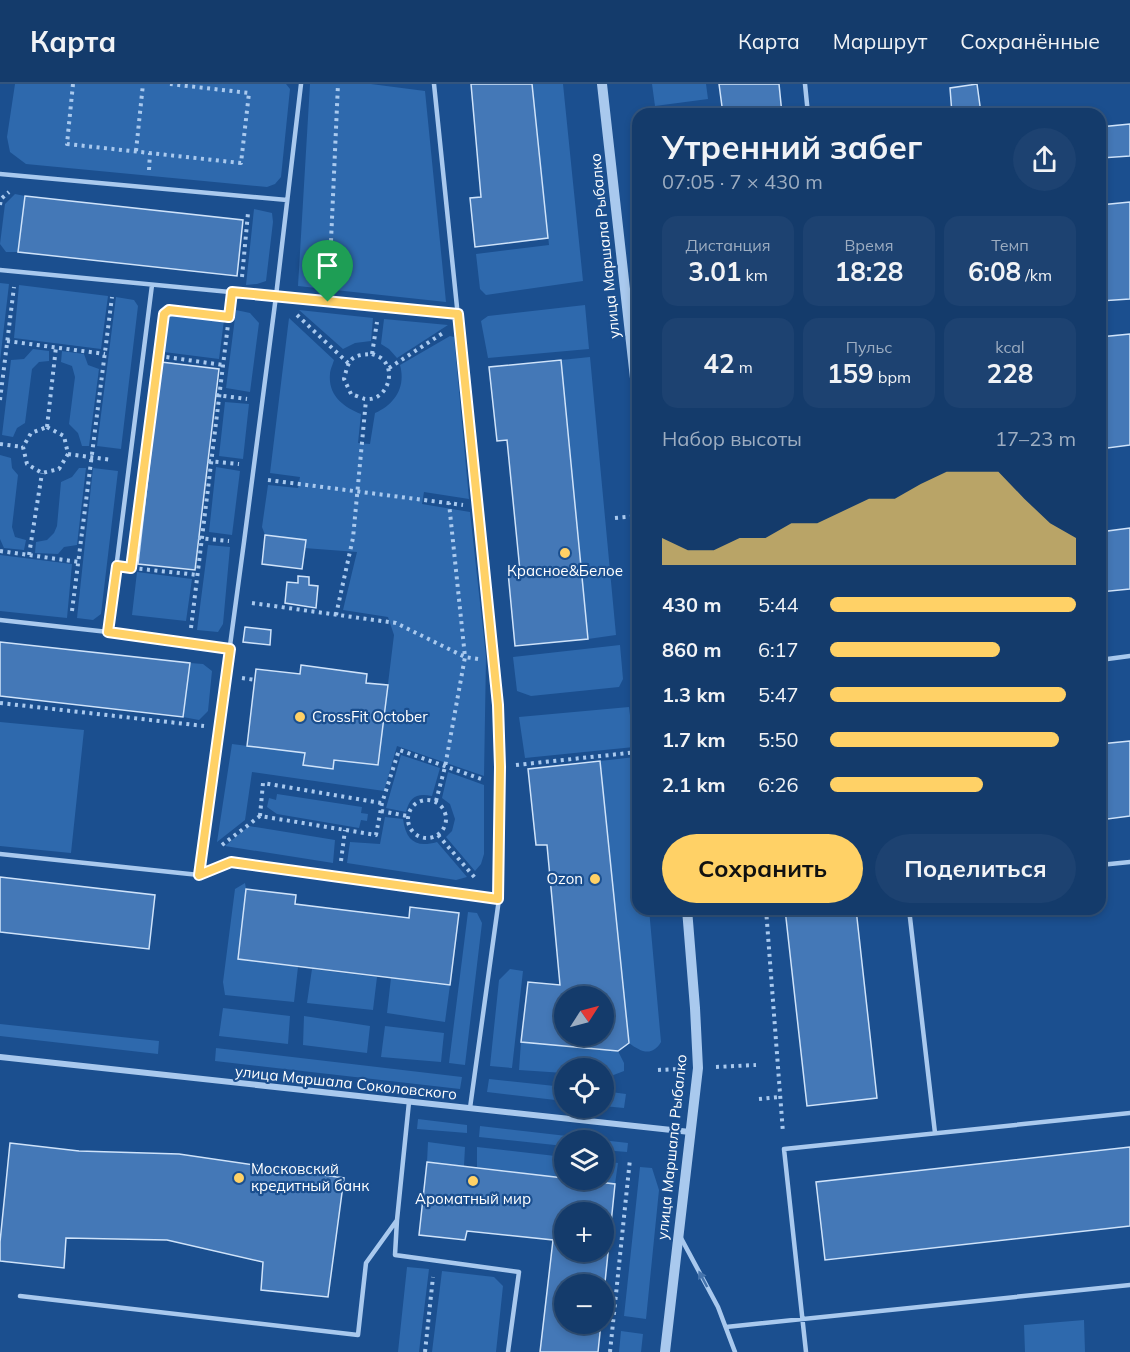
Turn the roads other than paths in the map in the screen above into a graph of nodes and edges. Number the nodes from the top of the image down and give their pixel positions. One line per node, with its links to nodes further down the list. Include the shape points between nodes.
1 (301, 84): 7 (lane)
2 (434, 84): 12 (lane)
3 (602, 84): 10 (street, улица Маршала Рыбалко)
4 (805, 84): 5 (lane)
5 (807, 108)
6 (0, 174): 7 (lane)
7 (287, 200): 11 (lane)
8 (0, 270): 9 (lane)
9 (152, 285): 11 (lane); 14 (lane)
10 (632, 291)
11 (276, 296): 12 (lane); 15 (lane)
12 (458, 314): 22 (lane, via 498,705)
13 (0, 620): 14 (lane)
14 (108, 632): 15 (lane)
15 (230, 649): 21 (lane)
16 (1130, 656): 17 (lane)
17 (1106, 659)
18 (0, 854): 21 (lane)
19 (1130, 862): 20 (lane)
20 (1106, 864)
21 (199, 875): 22 (lane, via 231,862)
22 (498, 899): 27 (lane)
23 (687, 915): 29 (street, улица Маршала Рыбалко, via 698,1068)
24 (910, 915): 30 (lane)
25 (0, 1057): 26 (street, улица Маршала Соколовского)
26 (409, 1102): 27 (street, улица Маршала Соколовского); 31 (lane)
27 (470, 1108): 29 (street, улица Маршала Соколовского)
28 (1130, 1113): 30 (lane)
29 (690, 1132): 32 (street, улица Маршала Рыбалко)
30 (935, 1133): 35 (lane, via 784,1149)
31 (397, 1220): 34 (lane, via 366,1263 358,1335); 37 (lane, via 395,1254 519,1272)
32 (679, 1233): 36 (lane, one-way to 32); 38 (street, улица Маршала Рыбалко)
33 (1130, 1285): 35 (lane)
34 (20, 1296)
35 (801, 1319): 36 (lane); 40 (lane)
36 (726, 1327): 39 (lane)
37 (508, 1352)
38 (665, 1352)
39 (735, 1352)
40 (806, 1352)

